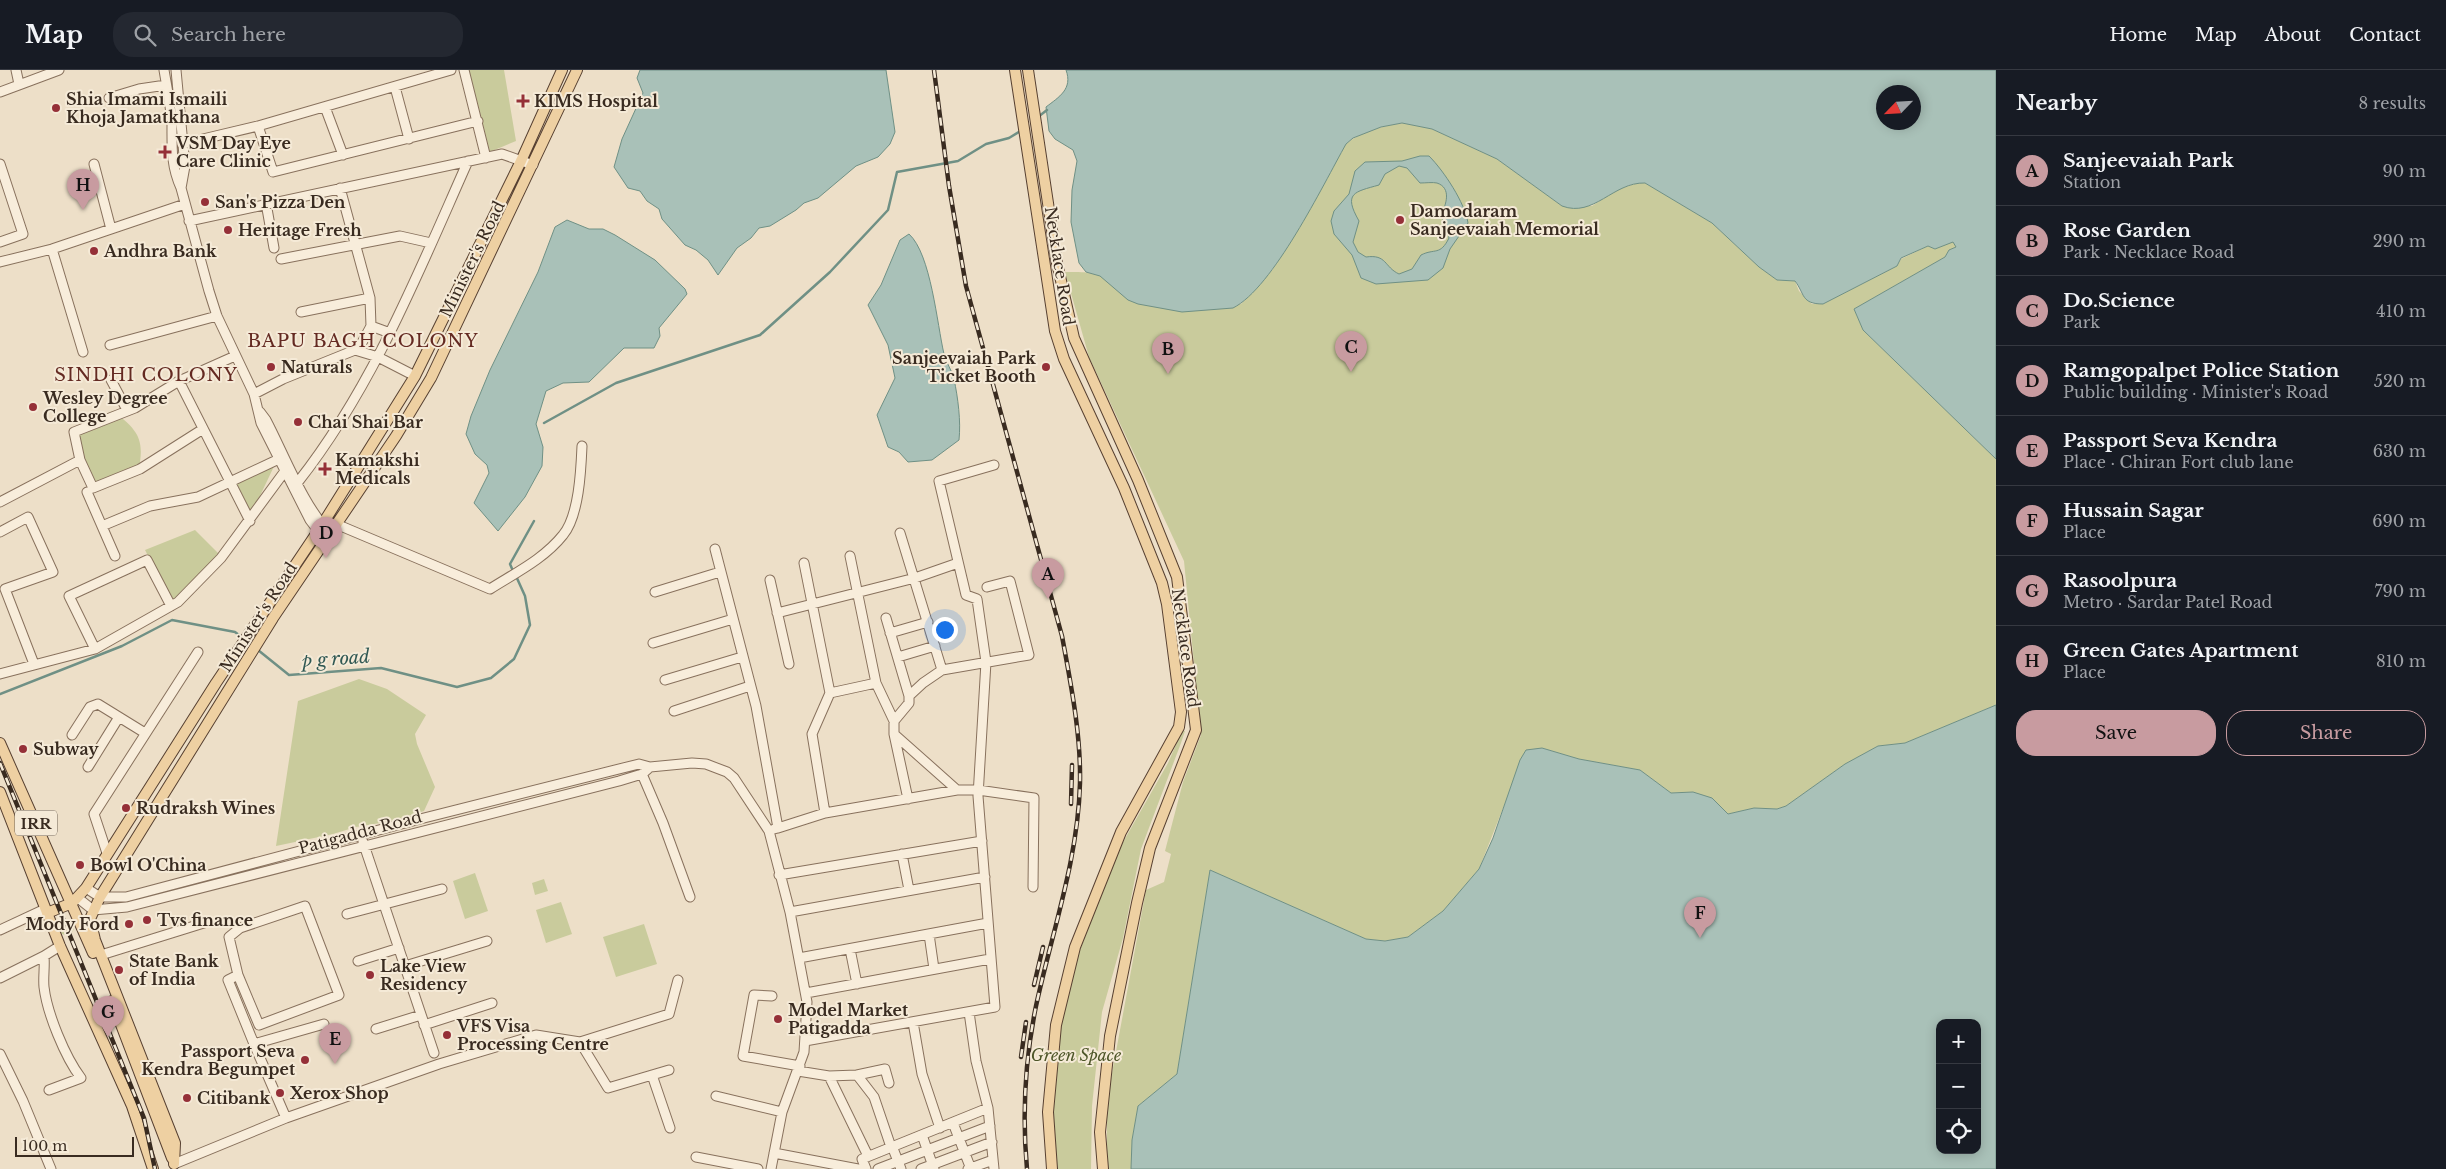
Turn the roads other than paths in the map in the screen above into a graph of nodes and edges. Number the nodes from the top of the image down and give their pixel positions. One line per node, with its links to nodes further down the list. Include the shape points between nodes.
1 (16, 70): 11 (street)
2 (59, 70): 11 (street)
3 (164, 70): 12 (street)
4 (176, 70): 20 (street)
5 (451, 70): 13 (street)
6 (464, 70): 17 (street)
7 (562, 70): 23 (main road, Minister's Road)
8 (577, 70): 27 (main road, Minister's Road)
9 (1014, 70): 47 (main road, Necklace Road)
10 (1028, 70): 46 (main road, Necklace Road, via 1057,263)
11 (19, 84): 14 (street)
12 (166, 85): 15 (street, via 140,88); 28 (street, via 172,125 170,145)
13 (395, 88): 16 (street); 19 (street)
14 (0, 92)
15 (109, 98)
16 (325, 107): 18 (street); 21 (street)
17 (478, 122): 19 (street); 22 (street)
18 (258, 126): 20 (street); 21 (street, via 273,172)
19 (409, 139): 21 (street)
20 (182, 144): 28 (street, via 185,175)
21 (342, 155)
22 (486, 158): 23 (street, via 502,154); 24 (street)
23 (521, 160): 27 (street); 53 (main road, Minister's Road)
24 (468, 161): 29 (street); 35 (street)
25 (0, 164): 34 (street, via 23,234)
26 (94, 164): 33 (street)
27 (533, 165): 70 (main road, Minister's Road, via 431,378)
28 (182, 188): 31 (street)
29 (340, 188): 30 (street); 36 (street)
30 (266, 203): 32 (street); 37 (street)
31 (185, 204): 32 (street); 33 (street)
32 (189, 221): 43 (street)
33 (111, 229): 38 (street)
34 (0, 242)
35 (431, 243): 36 (street, via 400,236); 45 (street)
36 (355, 245): 39 (street); 41 (street)
37 (274, 248)
38 (52, 249): 40 (street); 50 (street)
39 (281, 259)
40 (0, 262)
41 (370, 298): 42 (street); 44 (street)
42 (301, 312)
43 (218, 316): 48 (street); 51 (street)
44 (371, 326): 45 (street); 49 (street)
45 (390, 333): 52 (street)
46 (1074, 338): 47 (main road); 82 (main road, Necklace Road, via 1138,480)
47 (1058, 341): 85 (main road, Necklace Road, via 1124,488)
48 (110, 345)
49 (358, 350): 52 (street); 56 (street)
50 (83, 352)
51 (235, 356): 55 (street); 56 (street)
52 (378, 357): 53 (street); 65 (street, via 314,462)
53 (415, 376): 72 (main road, Minister's Road)
54 (111, 380): 57 (street)
55 (180, 381): 57 (street); 59 (street)
56 (254, 394): 58 (street)
57 (127, 410): 62 (street, via 74,432)
58 (258, 410): 61 (street, via 261,424); 65 (street)
59 (203, 429): 62 (street, via 140,470 93,488); 66 (street)
60 (582, 446): 70 (street, via 580,489 565,534 541,558 490,590)
61 (279, 459): 64 (street); 66 (street)
62 (80, 460): 68 (street)
63 (994, 465): 79 (street, via 939,481)
64 (285, 471): 69 (street); 72 (street)
65 (298, 482): 72 (street)
66 (229, 483): 69 (street); 71 (street, via 198,497 150,506)
67 (87, 492): 71 (street)
68 (0, 502)
69 (250, 521): 90 (street, via 221,558)
70 (336, 524): 75 (main road, Minister's Road)
71 (102, 526): 77 (street)
72 (319, 529): 75 (street); 135 (main road, Minister's Road)
73 (0, 532): 103 (street, via 28,517 53,572 6,589)
74 (900, 533): 83 (street)
75 (328, 537): 143 (main road, Minister's Road, via 273,618)
76 (715, 549): 81 (street)
77 (115, 556)
78 (850, 556): 88 (street)
79 (958, 563): 83 (street); 102 (street, via 966,594 977,599)
80 (804, 564): 89 (street)
81 (720, 572): 87 (street); 93 (street)
82 (1177, 577): 85 (main road); 116 (main road, Necklace Road)
83 (915, 578): 88 (street); 94 (street)
84 (770, 580): 91 (street)
85 (1162, 583): 115 (main road, Necklace Road, via 1181,712)
86 (987, 587): 102 (street, via 1010,581 1029,654)
87 (655, 592)
88 (858, 592): 89 (street); 108 (street)
89 (812, 603): 91 (street); 110 (street)
90 (171, 606): 98 (street); 98 (street, via 147,560 69,596)
91 (777, 613): 104 (street)
92 (886, 618): 95 (street)
93 (733, 619): 96 (street); 100 (street)
94 (928, 622): 95 (street); 97 (street)
95 (890, 633): 101 (street)
96 (653, 643)
97 (935, 646): 101 (street); 105 (street)
98 (95, 649): 103 (street)
99 (198, 652): 117 (street)
100 (742, 657): 107 (street); 109 (street)
101 (898, 657): 111 (street)
102 (986, 662): 105 (street); 126 (street)
103 (34, 664): 106 (street)
104 (789, 664)
105 (942, 670): 111 (street)
106 (0, 674)
107 (665, 680)
108 (876, 683): 110 (street); 114 (street)
109 (750, 686): 112 (street); 131 (street)
110 (830, 693): 130 (street, via 812,734)
111 (909, 696): 114 (street, via 909,703)
112 (674, 711)
113 (119, 717): 117 (street); 119 (street, via 94,704); 121 (street)
114 (894, 721): 118 (street)
115 (1179, 727): 116 (main road); 224 (main road, Necklace Road, via 1121,832 1075,947 1056,1024 1048,1112)
116 (1196, 730): 225 (main road, Necklace Road, via 1150,848 1137,903 1110,1036 1100,1132)
117 (145, 733): 135 (street, via 94,814)
118 (894, 734): 125 (street); 128 (street)
119 (72, 735)
120 (0, 743): 145 (main road, IRR)
121 (88, 767)
122 (650, 767): 123 (street, Patigadda Road); 124 (street, Patigadda Road, via 639,764); 131 (street, Patigadda Road, via 692,763 706,764 727,772)
123 (642, 774): 129 (street, Patigadda Road); 144 (street)
124 (538, 790): 129 (street); 132 (street, Patigadda Road)
125 (956, 790): 126 (street); 128 (street)
126 (978, 790): 133 (street); 140 (street, via 1034,798)
127 (0, 792): 149 (main road, IRR)
128 (908, 799): 130 (street)
129 (541, 801): 134 (street, Patigadda Road)
130 (825, 813): 131 (street)
131 (774, 829): 137 (street)
132 (361, 836): 134 (street); 146 (street, Patigadda Road)
133 (982, 841): 136 (street); 138 (street)
134 (364, 846): 146 (street, Patigadda Road); 147 (street)
135 (107, 853): 139 (main road, Minister's Road)
136 (902, 854): 137 (street); 142 (street)
137 (779, 875): 150 (street)
138 (984, 877): 142 (street); 153 (street)
139 (86, 888): 143 (street); 145 (main road, Minister's Road)
140 (1033, 888)
141 (442, 889): 147 (street)
142 (909, 890): 150 (street)
143 (100, 897): 146 (street, Patigadda Road); 148 (main road, Minister's Road)
144 (690, 897)
145 (75, 900): 148 (street); 149 (main road); 213 (main road, IRR)
146 (126, 902): 148 (street, Patigadda Road)
147 (384, 904): 151 (street); 158 (street)
148 (93, 910): 160 (main road, Minister's Road, via 90,926)
149 (46, 911): 154 (street); 157 (main road, IRR)
150 (790, 912): 162 (street)
151 (347, 914)
152 (207, 922): 160 (street)
153 (988, 924): 155 (street); 163 (street)
154 (0, 930)
155 (929, 934): 159 (street); 166 (street)
156 (487, 941): 165 (street)
157 (60, 946): 161 (street); 216 (main road, IRR, via 132,1106)
158 (399, 948): 164 (street); 165 (street)
159 (850, 949): 162 (street); 170 (street)
160 (101, 955): 213 (main road, Minister's Road, via 175,1143)
161 (44, 956): 168 (street); 193 (street, via 46,1002 81,1078)
162 (799, 958): 173 (street)
163 (990, 959): 166 (street); 176 (street, via 995,1007)
164 (358, 961)
165 (405, 966): 177 (street)
166 (934, 969): 170 (street)
167 (238, 975): 171 (street); 171 (street, via 229,937 234,931 305,906 339,995 259,1025); 172 (street, via 228,980)
168 (0, 978)
169 (678, 980): 183 (street, via 669,1014)
170 (857, 984): 173 (street)
171 (243, 985): 172 (street)
172 (232, 988): 184 (street)
173 (806, 993): 182 (street)
174 (772, 996): 187 (street, via 754,995 743,1056)
175 (492, 1003): 180 (street)
176 (969, 1012): 178 (street); 195 (street, via 976,1061)
177 (421, 1014): 180 (street); 181 (street)
178 (912, 1022): 182 (street); 201 (street, via 922,1074)
179 (324, 1024): 184 (street)
180 (424, 1025): 185 (street)
181 (376, 1029)
182 (805, 1041): 187 (street)
183 (580, 1042): 189 (street, via 608,1088); 197 (street, via 536,1035 439,1064)
184 (254, 1044): 197 (street)
185 (434, 1053)
186 (0, 1054): 215 (street, via 24,1101)
187 (799, 1069): 191 (street); 196 (street)
188 (669, 1070): 189 (street)
189 (652, 1075): 200 (street)
190 (858, 1075): 191 (street); 192 (street, via 885,1069); 205 (street, via 874,1097)
191 (829, 1076): 209 (street)
192 (889, 1083)
193 (49, 1090)
194 (716, 1096): 196 (street)
195 (988, 1108): 198 (street); 199 (street)
196 (782, 1112): 208 (street)
197 (286, 1118): 213 (street)
198 (953, 1123): 201 (street); 203 (street)
199 (990, 1126): 203 (street); 204 (street)
200 (670, 1128)
201 (940, 1128): 202 (street)
202 (922, 1135): 205 (street); 206 (street)
203 (959, 1138): 206 (street); 207 (street)
204 (992, 1142): 207 (street); 212 (street)
205 (892, 1147): 209 (street); 211 (street)
206 (927, 1150): 211 (street); 214 (street)
207 (965, 1152): 214 (street); 223 (street)
208 (774, 1153): 218 (street); 219 (street)
209 (868, 1156): 220 (street, via 862,1159)
210 (696, 1157): 217 (street)
211 (899, 1165): 221 (street)
212 (993, 1165): 223 (street)
213 (174, 1166)
214 (933, 1167): 222 (street)
215 (51, 1169)
216 (153, 1169)
217 (758, 1169)
218 (771, 1169)
219 (858, 1169)
220 (866, 1169)
221 (878, 1169)
222 (921, 1169)
223 (970, 1169)
224 (1052, 1169)
225 (1103, 1169)

